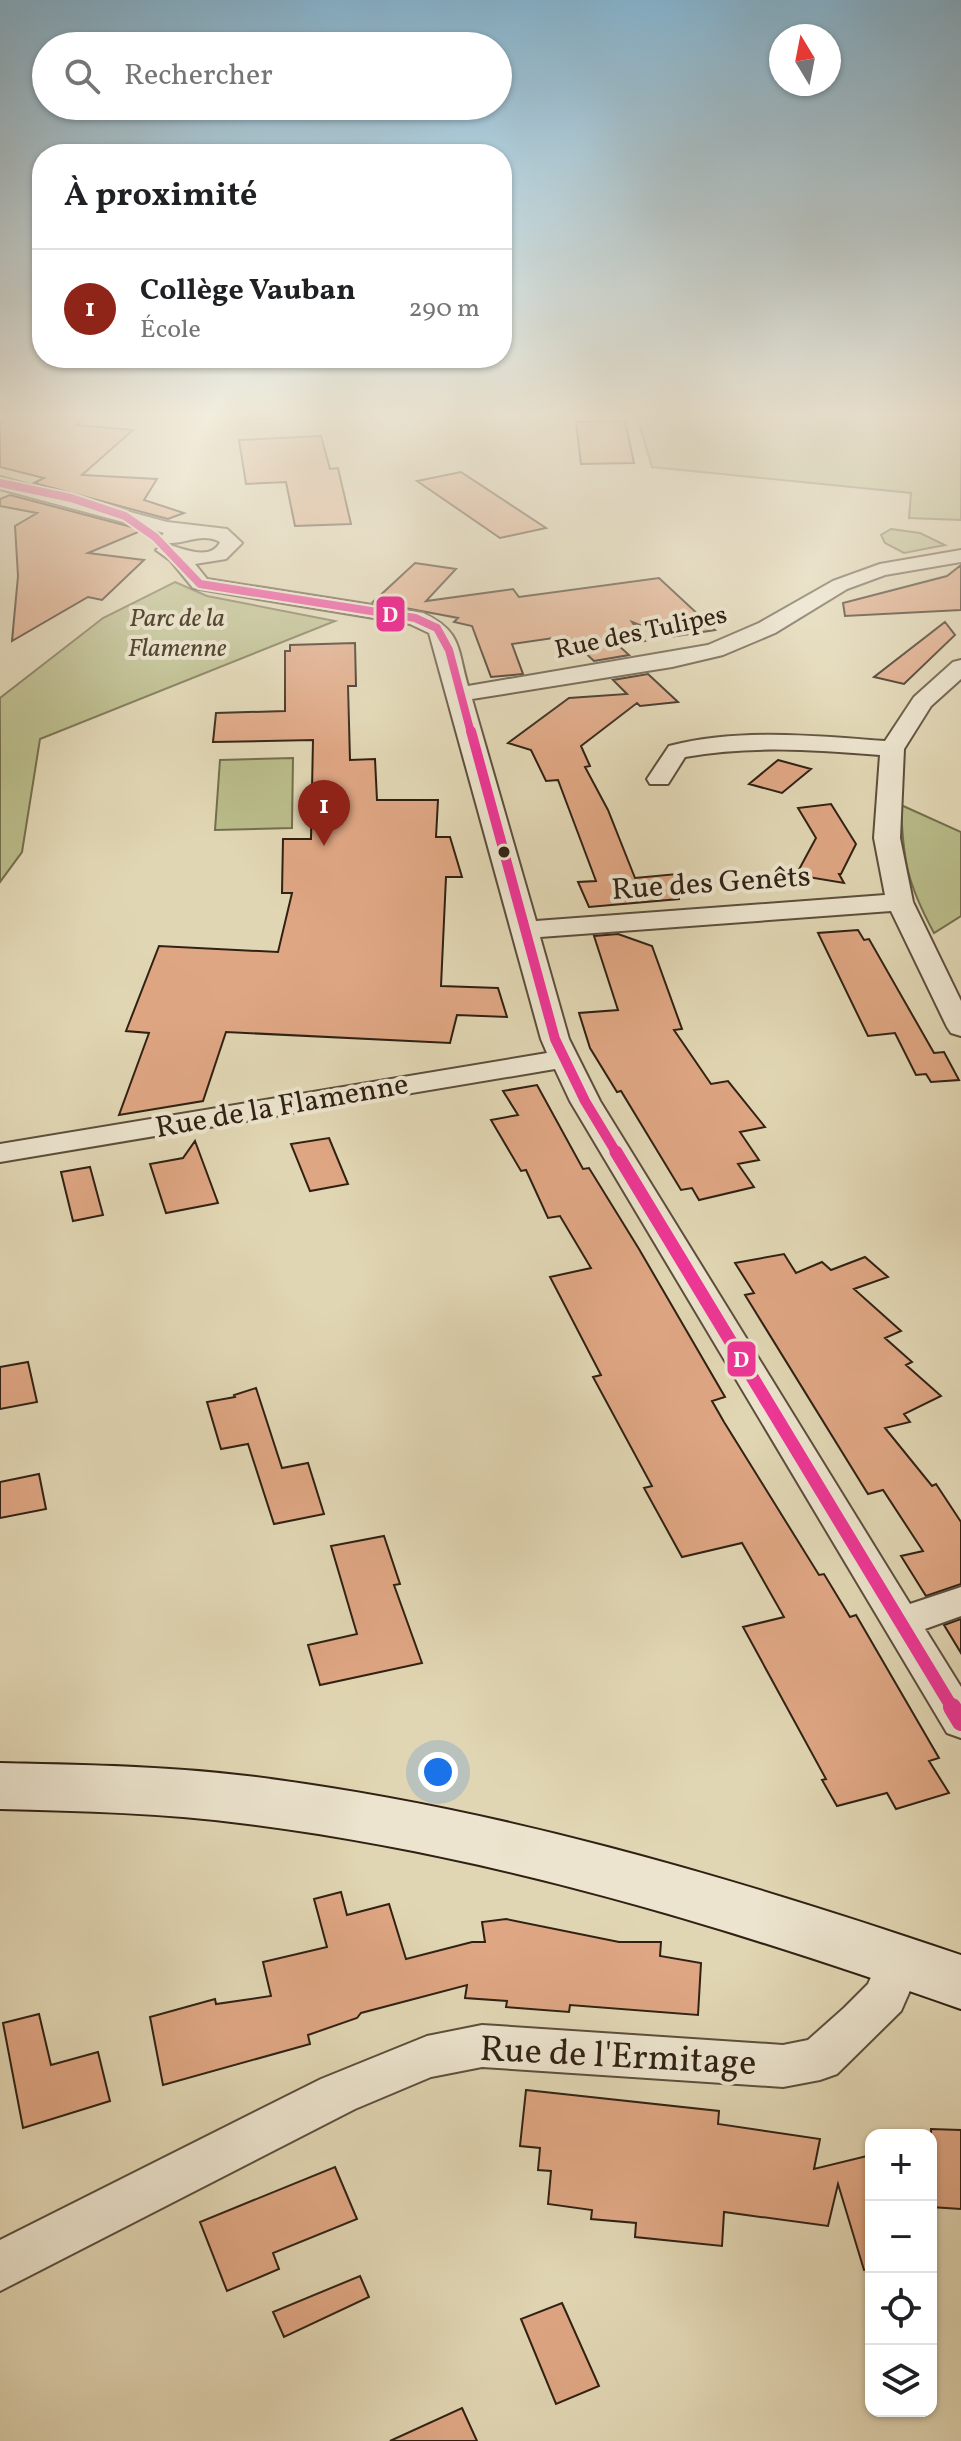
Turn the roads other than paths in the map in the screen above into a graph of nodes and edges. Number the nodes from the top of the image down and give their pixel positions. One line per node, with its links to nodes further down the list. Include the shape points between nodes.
1 (143, 527): 4 (street)
2 (161, 527): 3 (street)
3 (191, 532): 4 (street, via 170,538); 5 (street, via 231,539 231,548)
4 (171, 551): 5 (street); 7 (street, via 200,584)
5 (214, 556): 7 (street, via 206,569)
6 (961, 556): 9 (street, Rue des Tulipes, via 880,570 840,585 767,628 715,650)
7 (213, 587): 9 (street, via 415,618 437,628 449,650)
8 (961, 667): 10 (street, via 922,702)
9 (460, 694): 13 (street)
10 (892, 749): 11 (street, via 783,741 709,744 677,751); 12 (street, via 887,838)
11 (659, 779)
12 (900, 902): 13 (street, Rue des Genêts); 14 (street)
13 (527, 930): 15 (street)
14 (961, 1027)
15 (564, 1059): 16 (street, Rue de la Flamenne); 18 (street)
16 (0, 1153)
17 (961, 1601): 18 (street)
18 (903, 1622): 19 (street)
19 (961, 1722)
20 (0, 1786): 22 (main road, via 231,1798 409,1825 603,1870)
21 (961, 1954): 22 (main road)
22 (900, 1961): 23 (main road); 24 (street, Rue de l'Ermitage, via 885,1997 820,2059 783,2066 482,2046 427,2057 338,2094)
23 (961, 1982)
24 (0, 2266)

